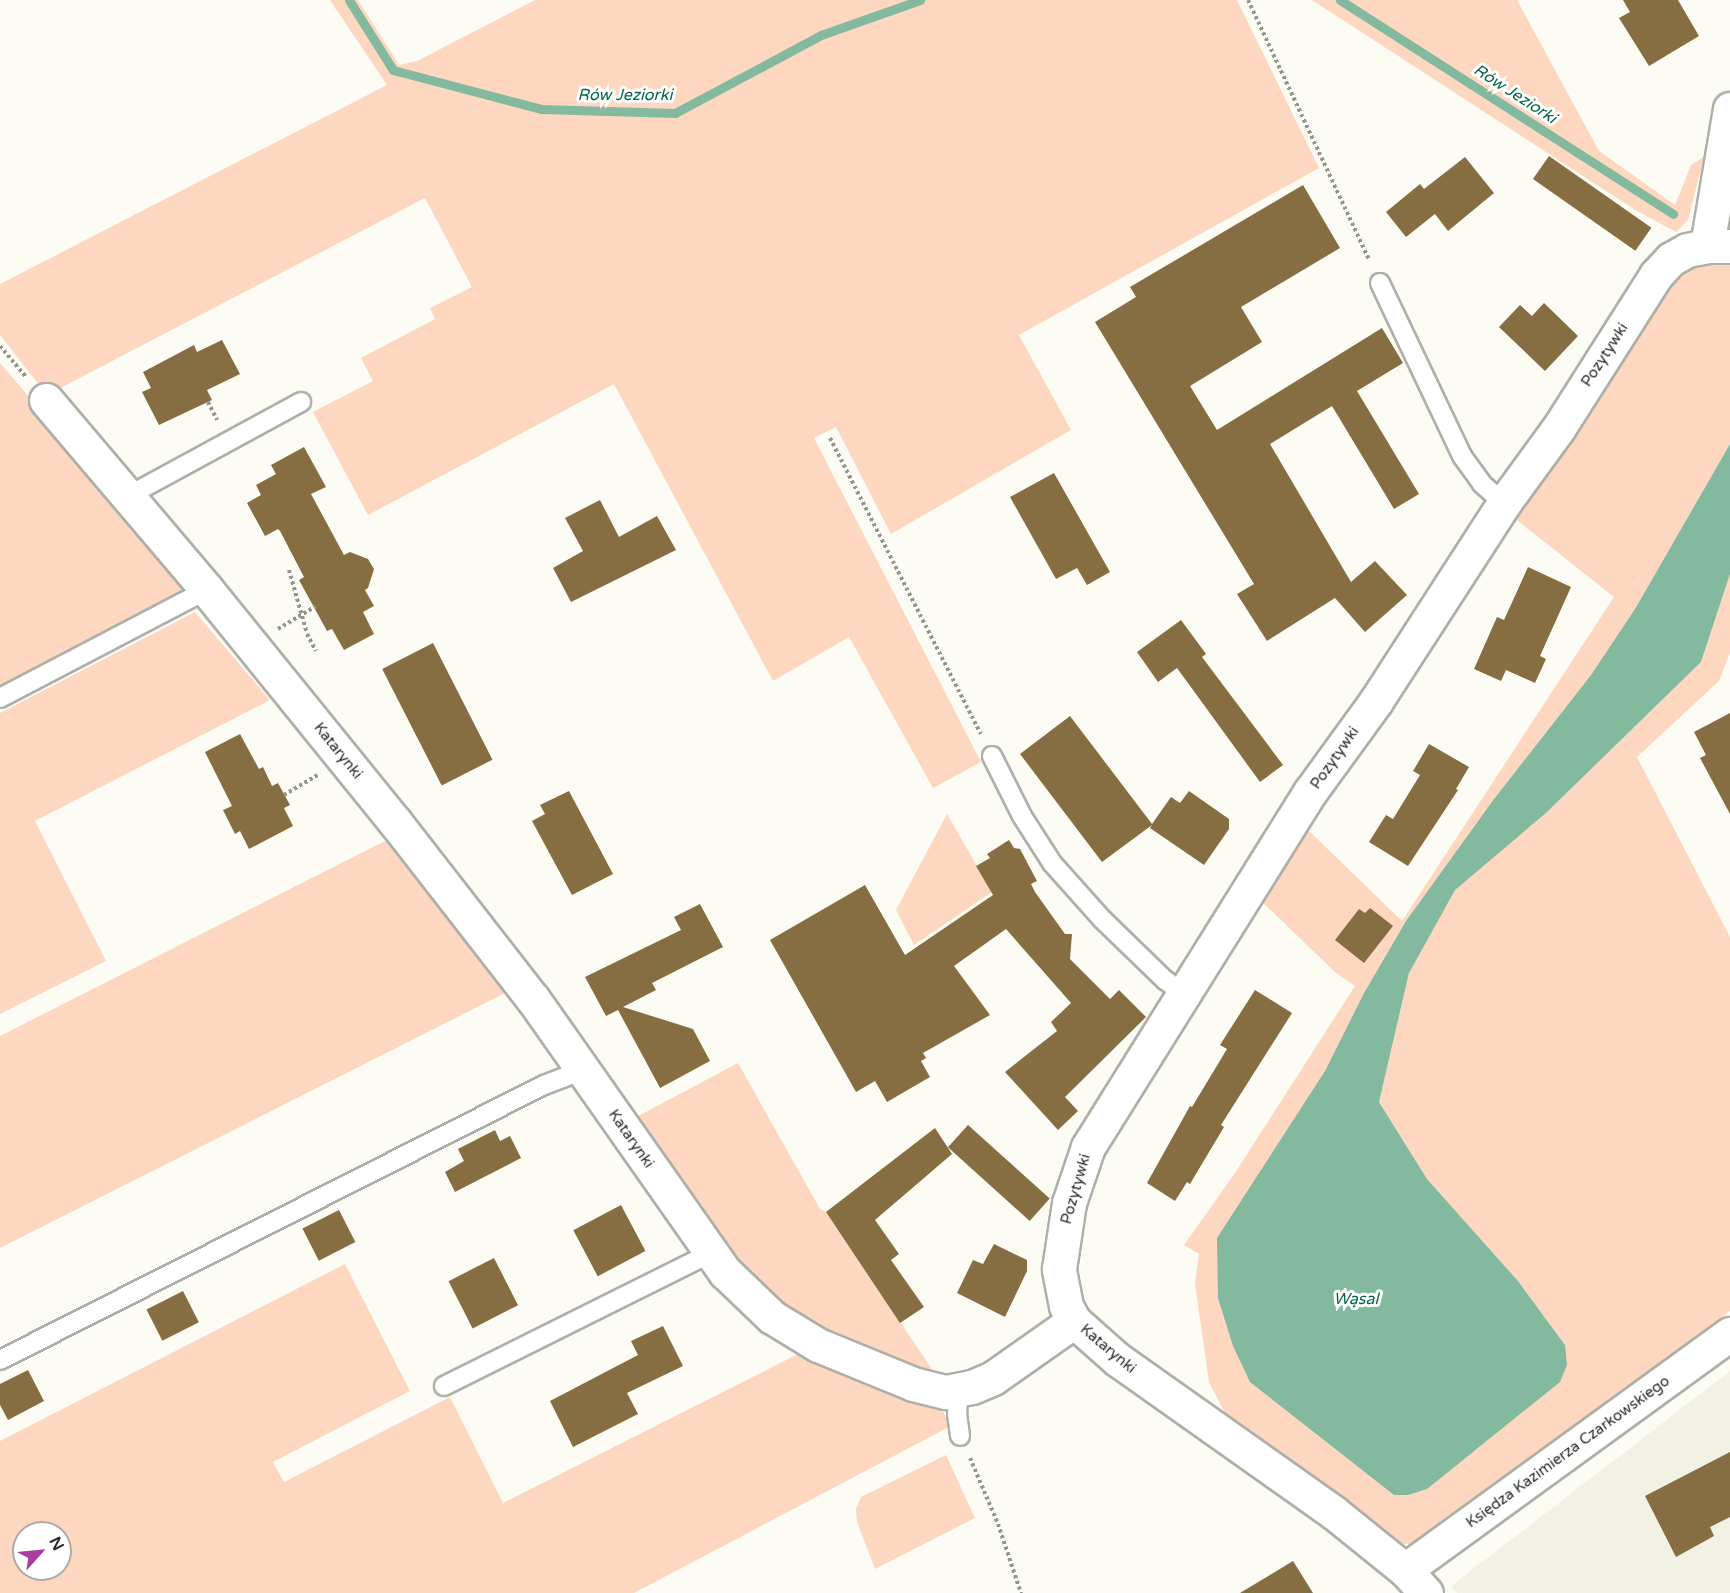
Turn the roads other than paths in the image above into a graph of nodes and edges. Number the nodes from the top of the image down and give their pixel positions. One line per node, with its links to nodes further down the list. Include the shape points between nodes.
1 (1730, 109): 2 (street, Pozytywki)
2 (1718, 246): 7 (street, Pozytywki, via 1687,250 1671,259 1656,275 1558,429)
3 (1380, 283): 7 (lane, via 1462,456 1482,484)
4 (46, 400): 6 (street, Katarynki)
5 (301, 402): 6 (lane)
6 (128, 496): 8 (street, Katarynki)
7 (1504, 503): 11 (street, Pozytywki, via 1376,701 1310,792)
8 (207, 590): 9 (lane); 12 (street, Katarynki, via 395,822 533,999)
9 (0, 698)
10 (992, 756): 11 (lane, via 1022,816 1052,863 1103,920)
11 (1184, 994): 14 (street, Pozytywki, via 1088,1147 1069,1203 1059,1269 1066,1306)
12 (583, 1070): 13 (street, Katarynki); 16 (lane, via 544,1086)
13 (711, 1253): 17 (lane); 18 (street, Katarynki, via 749,1296 802,1337 921,1387 936,1392)
14 (1074, 1321): 18 (street, Katarynki, via 993,1378); 20 (street, Katarynki, via 1118,1360 1333,1512)
15 (1730, 1334): 20 (street, Księdza Kazimierza Czarkowskiego)
16 (0, 1360)
17 (444, 1386)
18 (958, 1391): 19 (lane)
19 (960, 1436)
20 (1416, 1582)

